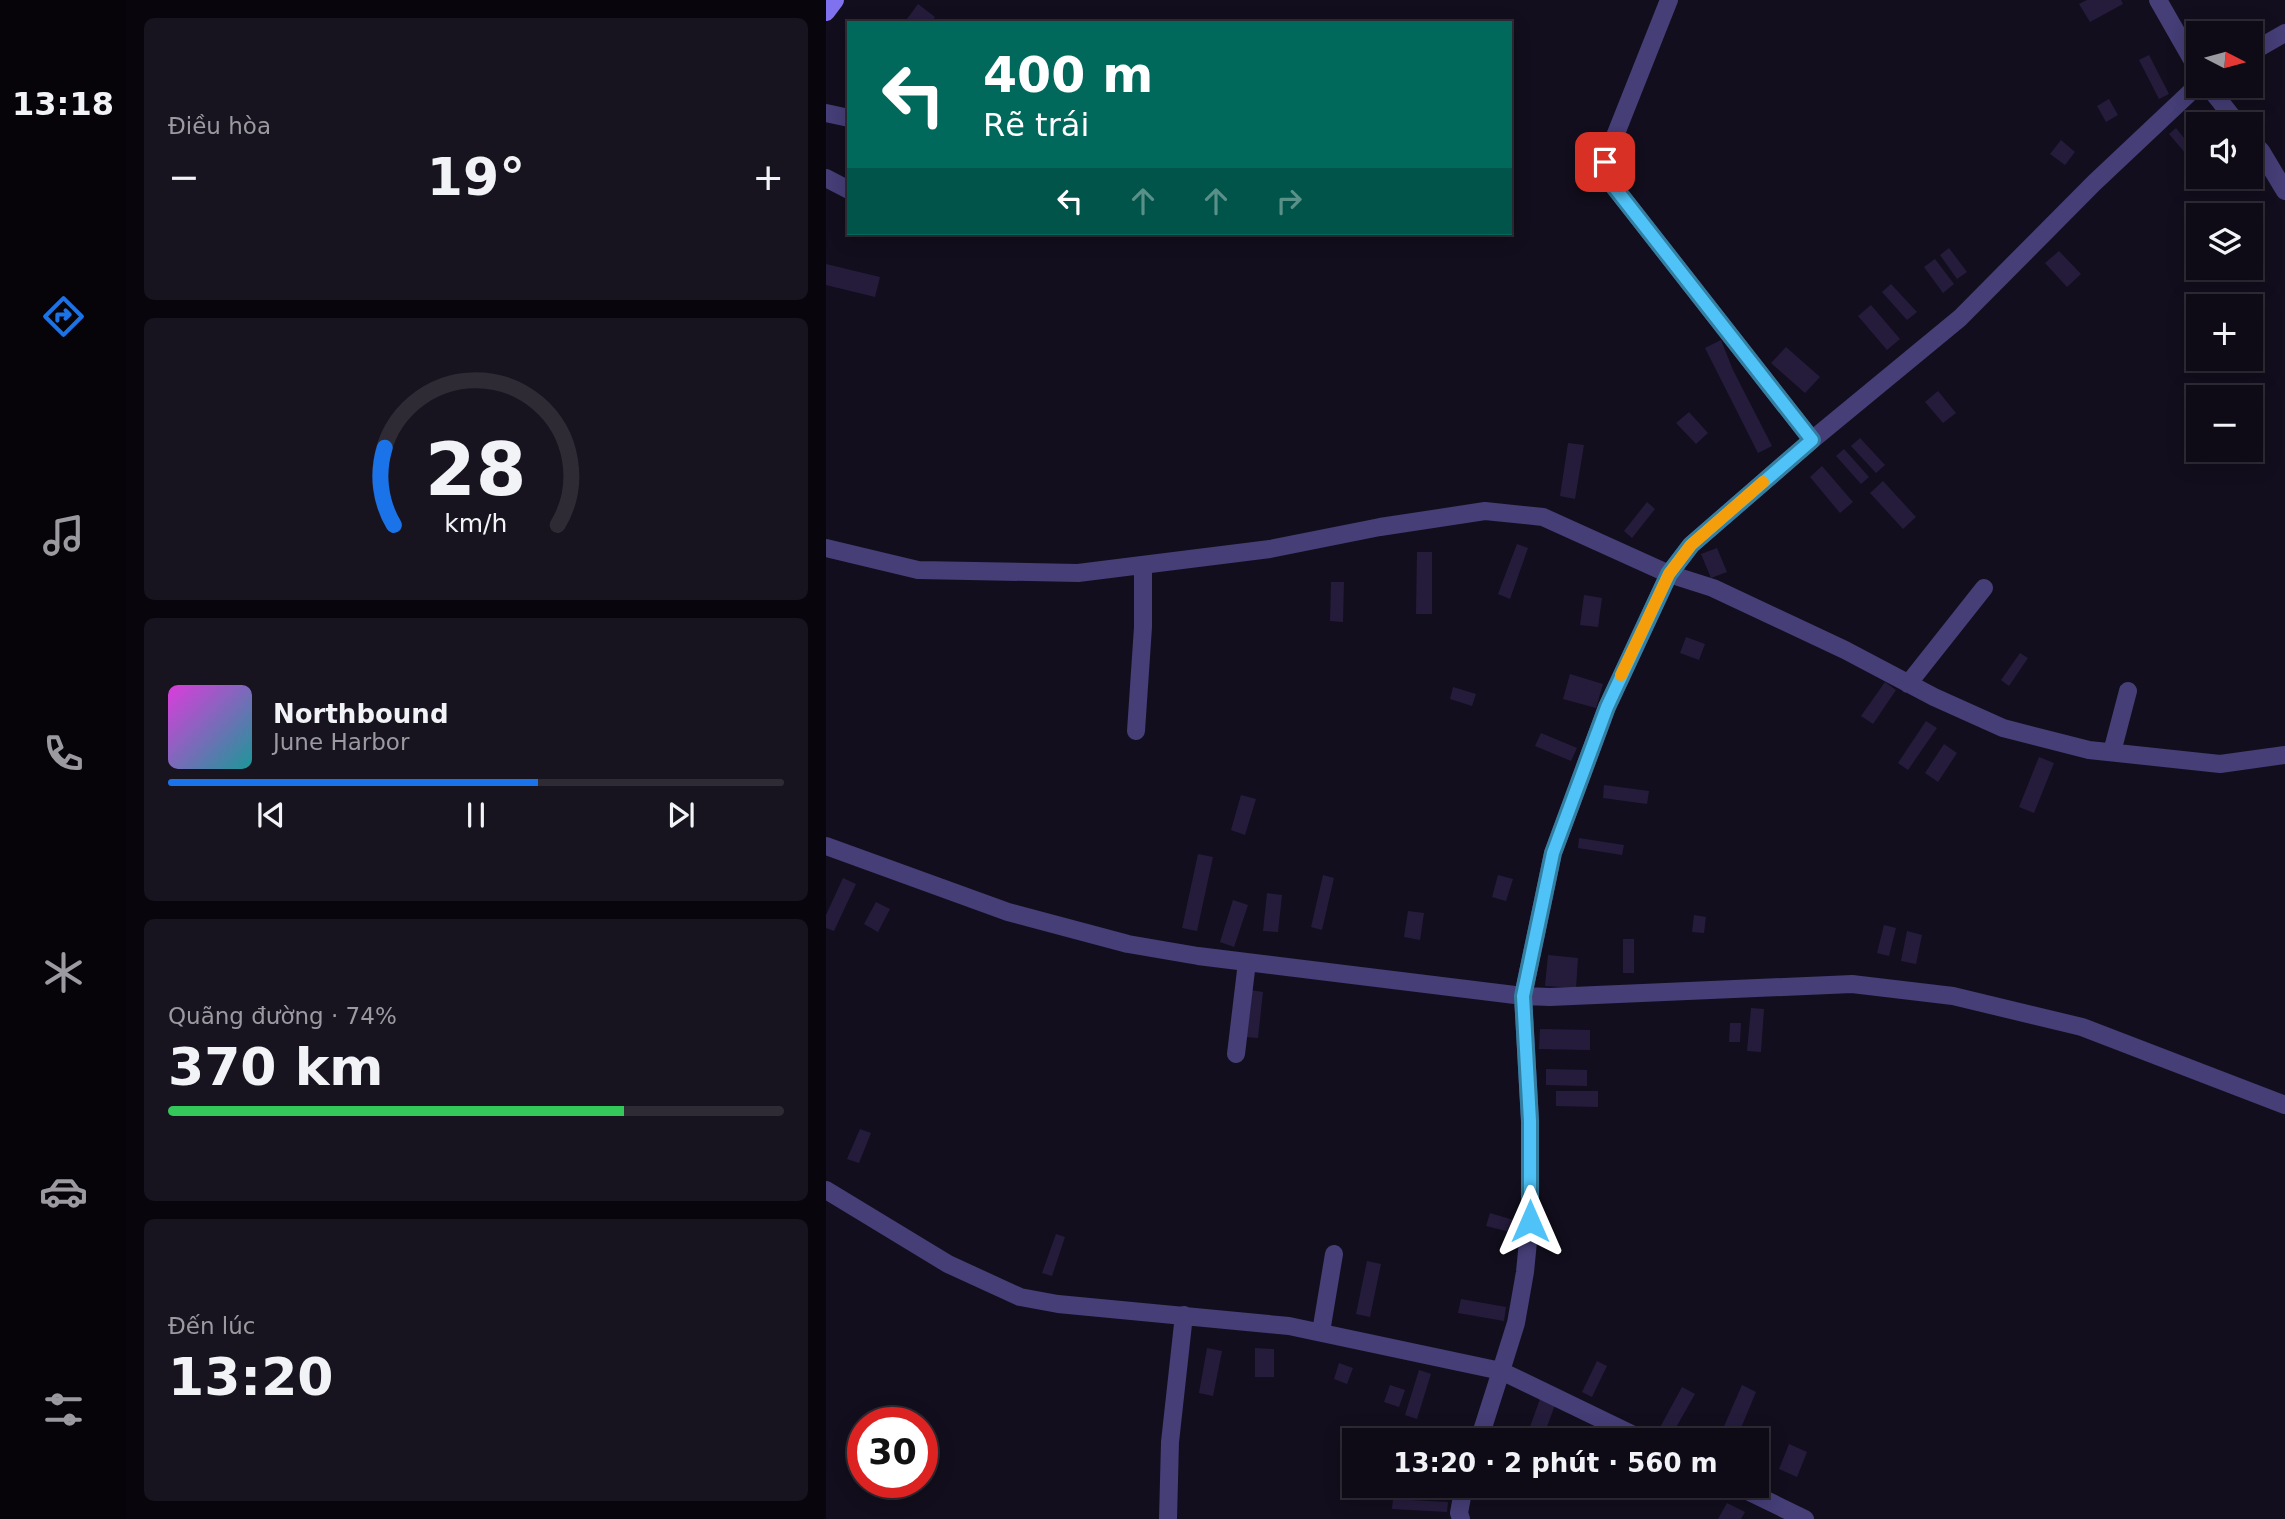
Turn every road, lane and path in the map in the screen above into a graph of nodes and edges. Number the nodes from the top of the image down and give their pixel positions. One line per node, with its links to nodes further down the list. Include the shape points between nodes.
1 (835, 0): 4 (main road)
2 (1669, 0): 17 (street, via 1605,162 1608,179)
3 (2158, 0): 7 (street)
4 (826, 12)
5 (2285, 33): 6 (street)
6 (2263, 46)
7 (2186, 49)
8 (2186, 96): 17 (street, via 1960,318)
9 (2217, 98): 10 (street)
10 (2229, 112)
11 (826, 113): 12 (street)
12 (847, 118)
13 (2263, 154): 16 (street)
14 (826, 178): 15 (street)
15 (847, 189)
16 (2285, 191)
17 (1812, 440): 20 (street, via 1691,545)
18 (826, 548): 19 (street, via 918,570 1078,573)
19 (1143, 565): 20 (street, via 1270,549 1485,511 1543,517); 24 (street)
20 (1669, 574): 22 (street, via 1713,588); 29 (street, via 1607,707 1553,853)
21 (1984, 588): 22 (street)
22 (1908, 684): 25 (street, via 2003,728)
23 (2128, 691): 25 (street)
24 (1136, 731)
25 (2112, 752): 26 (street, via 2220,764)
26 (2285, 755)
27 (826, 846): 28 (street, via 1008,912 1128,944)
28 (1247, 962): 29 (street); 30 (street)
29 (1523, 996): 31 (street, via 1852,984 1953,996 2082,1027); 36 (street, via 1530,1221 1521,1297)
30 (1236, 1054)
31 (2285, 1105)
32 (826, 1190): 34 (street, via 948,1264 1020,1297)
33 (1335, 1254): 35 (street)
34 (1185, 1315): 35 (street); 41 (street, via 1170,1442)
35 (1321, 1332): 36 (street)
36 (1501, 1371): 37 (street); 38 (street)
37 (1483, 1428)
38 (1619, 1428)
39 (1461, 1498): 42 (street)
40 (1762, 1498): 43 (street)
41 (1168, 1519)
42 (1461, 1519)
43 (1805, 1519)

